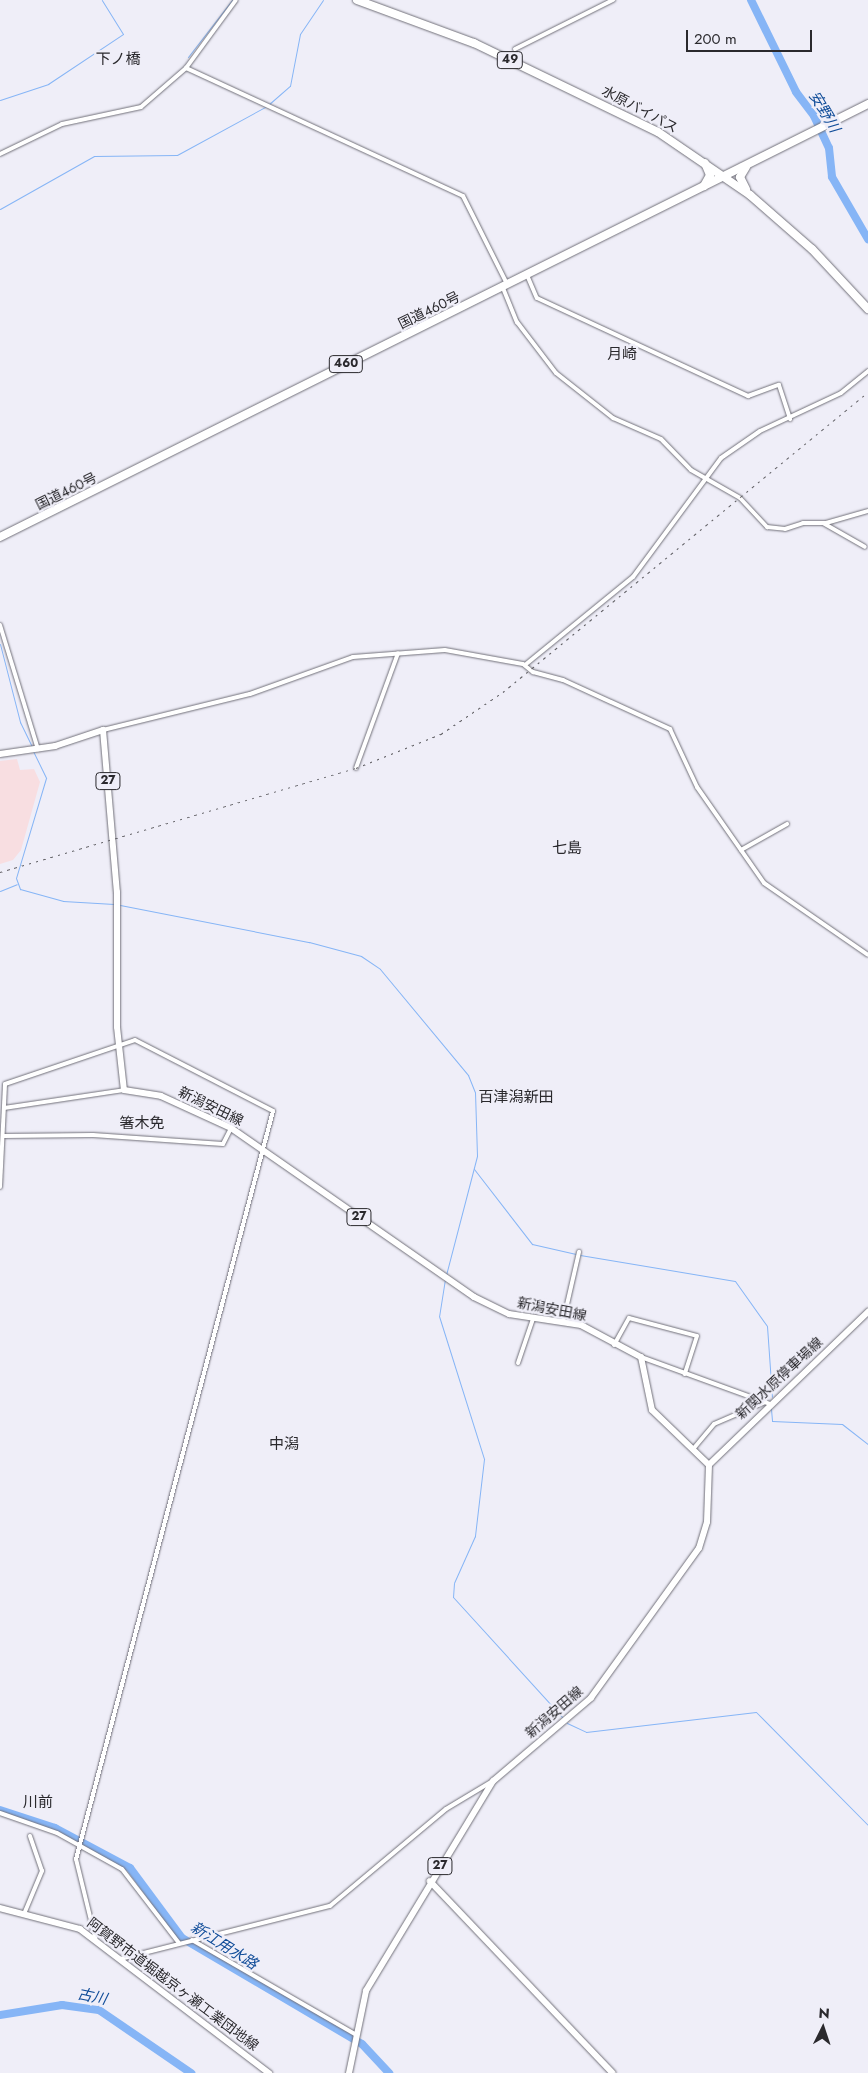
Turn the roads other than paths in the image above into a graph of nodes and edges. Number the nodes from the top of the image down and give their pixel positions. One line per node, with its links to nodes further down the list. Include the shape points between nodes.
1 (236, 0): 5 (street)
2 (357, 0): 8 (highway, 水原バイパス / 49, via 474,43 574,89)
3 (613, 0): 4 (street)
4 (515, 49)
5 (186, 68): 7 (street, via 141,107 62,124); 14 (street, via 456,189 465,199)
6 (868, 104): 9 (highway, 国道460号 / 460)
7 (0, 154)
8 (704, 162): 10 (highway, 水原バイパス / 49); 11 (highway, via 710,175)
9 (748, 165): 10 (highway, 国道460号 / 460); 12 (highway, via 740,179)
10 (725, 176): 11 (highway, 国道460号 / 460); 12 (highway, 水原バイパス / 49)
11 (702, 187): 13 (highway, 国道460号 / 460)
12 (750, 195): 15 (highway, 水原バイパス / 49, via 812,249)
13 (527, 275): 14 (highway, 国道460号 / 460); 17 (street, via 537,298 748,396 779,385)
14 (505, 286): 18 (street, via 517,322 556,373 613,418 661,439 691,470); 21 (highway, 国道460号 / 460)
15 (868, 309)
16 (868, 371): 17 (street, via 841,393)
17 (790, 419): 18 (street, via 760,431 730,451)
18 (707, 477): 20 (street, via 740,498 767,527 785,529 803,523); 25 (street, via 633,577)
19 (868, 511): 20 (street)
20 (823, 523): 22 (street)
21 (0, 537)
22 (865, 547)
23 (0, 625): 27 (street)
24 (398, 653): 25 (street, via 468,652); 26 (street, via 353,656 250,694); 29 (street)
25 (525, 665): 31 (street, via 670,729 697,787)
26 (103, 730): 27 (main road); 33 (main road, 27, via 117,900)
27 (38, 749): 28 (main road)
28 (0, 754)
29 (356, 768)
30 (787, 824): 31 (street)
31 (741, 850): 32 (street, via 770,890)
32 (868, 955)
33 (118, 1045): 34 (main road, 27); 35 (street, via 10,1080 4,1084); 38 (street, via 141,1041 271,1108 273,1114)
34 (124, 1090): 35 (street); 36 (main road, 新潟安田線 / 27, via 161,1096)
35 (4, 1108): 37 (street)
36 (232, 1128): 37 (street, via 223,1144 93,1135); 38 (main road, 新潟安田線 / 27)
37 (4, 1136): 39 (street)
38 (264, 1149): 42 (main road, 新潟安田線 / 27, via 456,1286 509,1314); 54 (street)
39 (0, 1187)
40 (579, 1254): 43 (street)
41 (867, 1313): 48 (street, 新関水原停車場線)
42 (533, 1319): 43 (main road, 新潟安田線 / 27); 46 (street)
43 (563, 1323): 44 (main road, 新潟安田線 / 27, via 581,1325)
44 (614, 1345): 45 (main road, 新潟安田線 / 27); 47 (street, via 629,1318 697,1336)
45 (641, 1357): 47 (street); 49 (main road, via 650,1407)
46 (518, 1363)
47 (685, 1374): 48 (street)
48 (767, 1403): 49 (street, via 714,1424); 50 (street, 新関水原停車場線)
49 (694, 1448): 50 (main road)
50 (709, 1464): 51 (main road, 新潟安田線 / 27, via 706,1522 699,1548 600,1688)
51 (493, 1781): 55 (main road, 新潟安田線 / 27); 58 (street, via 446,1809 330,1906)
52 (0, 1814): 54 (street)
53 (30, 1836): 57 (street, via 42,1870)
54 (79, 1844): 59 (street, via 76,1871); 60 (street, via 122,1869)
55 (430, 1881): 62 (main road, 新潟安田線 / 27, via 366,1990); 65 (street)
56 (0, 1908): 57 (street, 阿賀野市道堀越京ヶ瀬工業団地線)
57 (24, 1914): 59 (street, 阿賀野市道堀越京ヶ瀬工業団地線, via 72,1925)
58 (191, 1940): 60 (street); 62 (street)
59 (96, 1941): 61 (street, 阿賀野市道堀越京ヶ瀬工業団地線)
60 (180, 1942): 61 (street)
61 (118, 1959): 63 (street, 阿賀野市道堀越京ヶ瀬工業団地線)
62 (355, 2034): 64 (main road, 新潟安田線 / 27)
63 (269, 2073)
64 (349, 2073)
65 (613, 2073)

